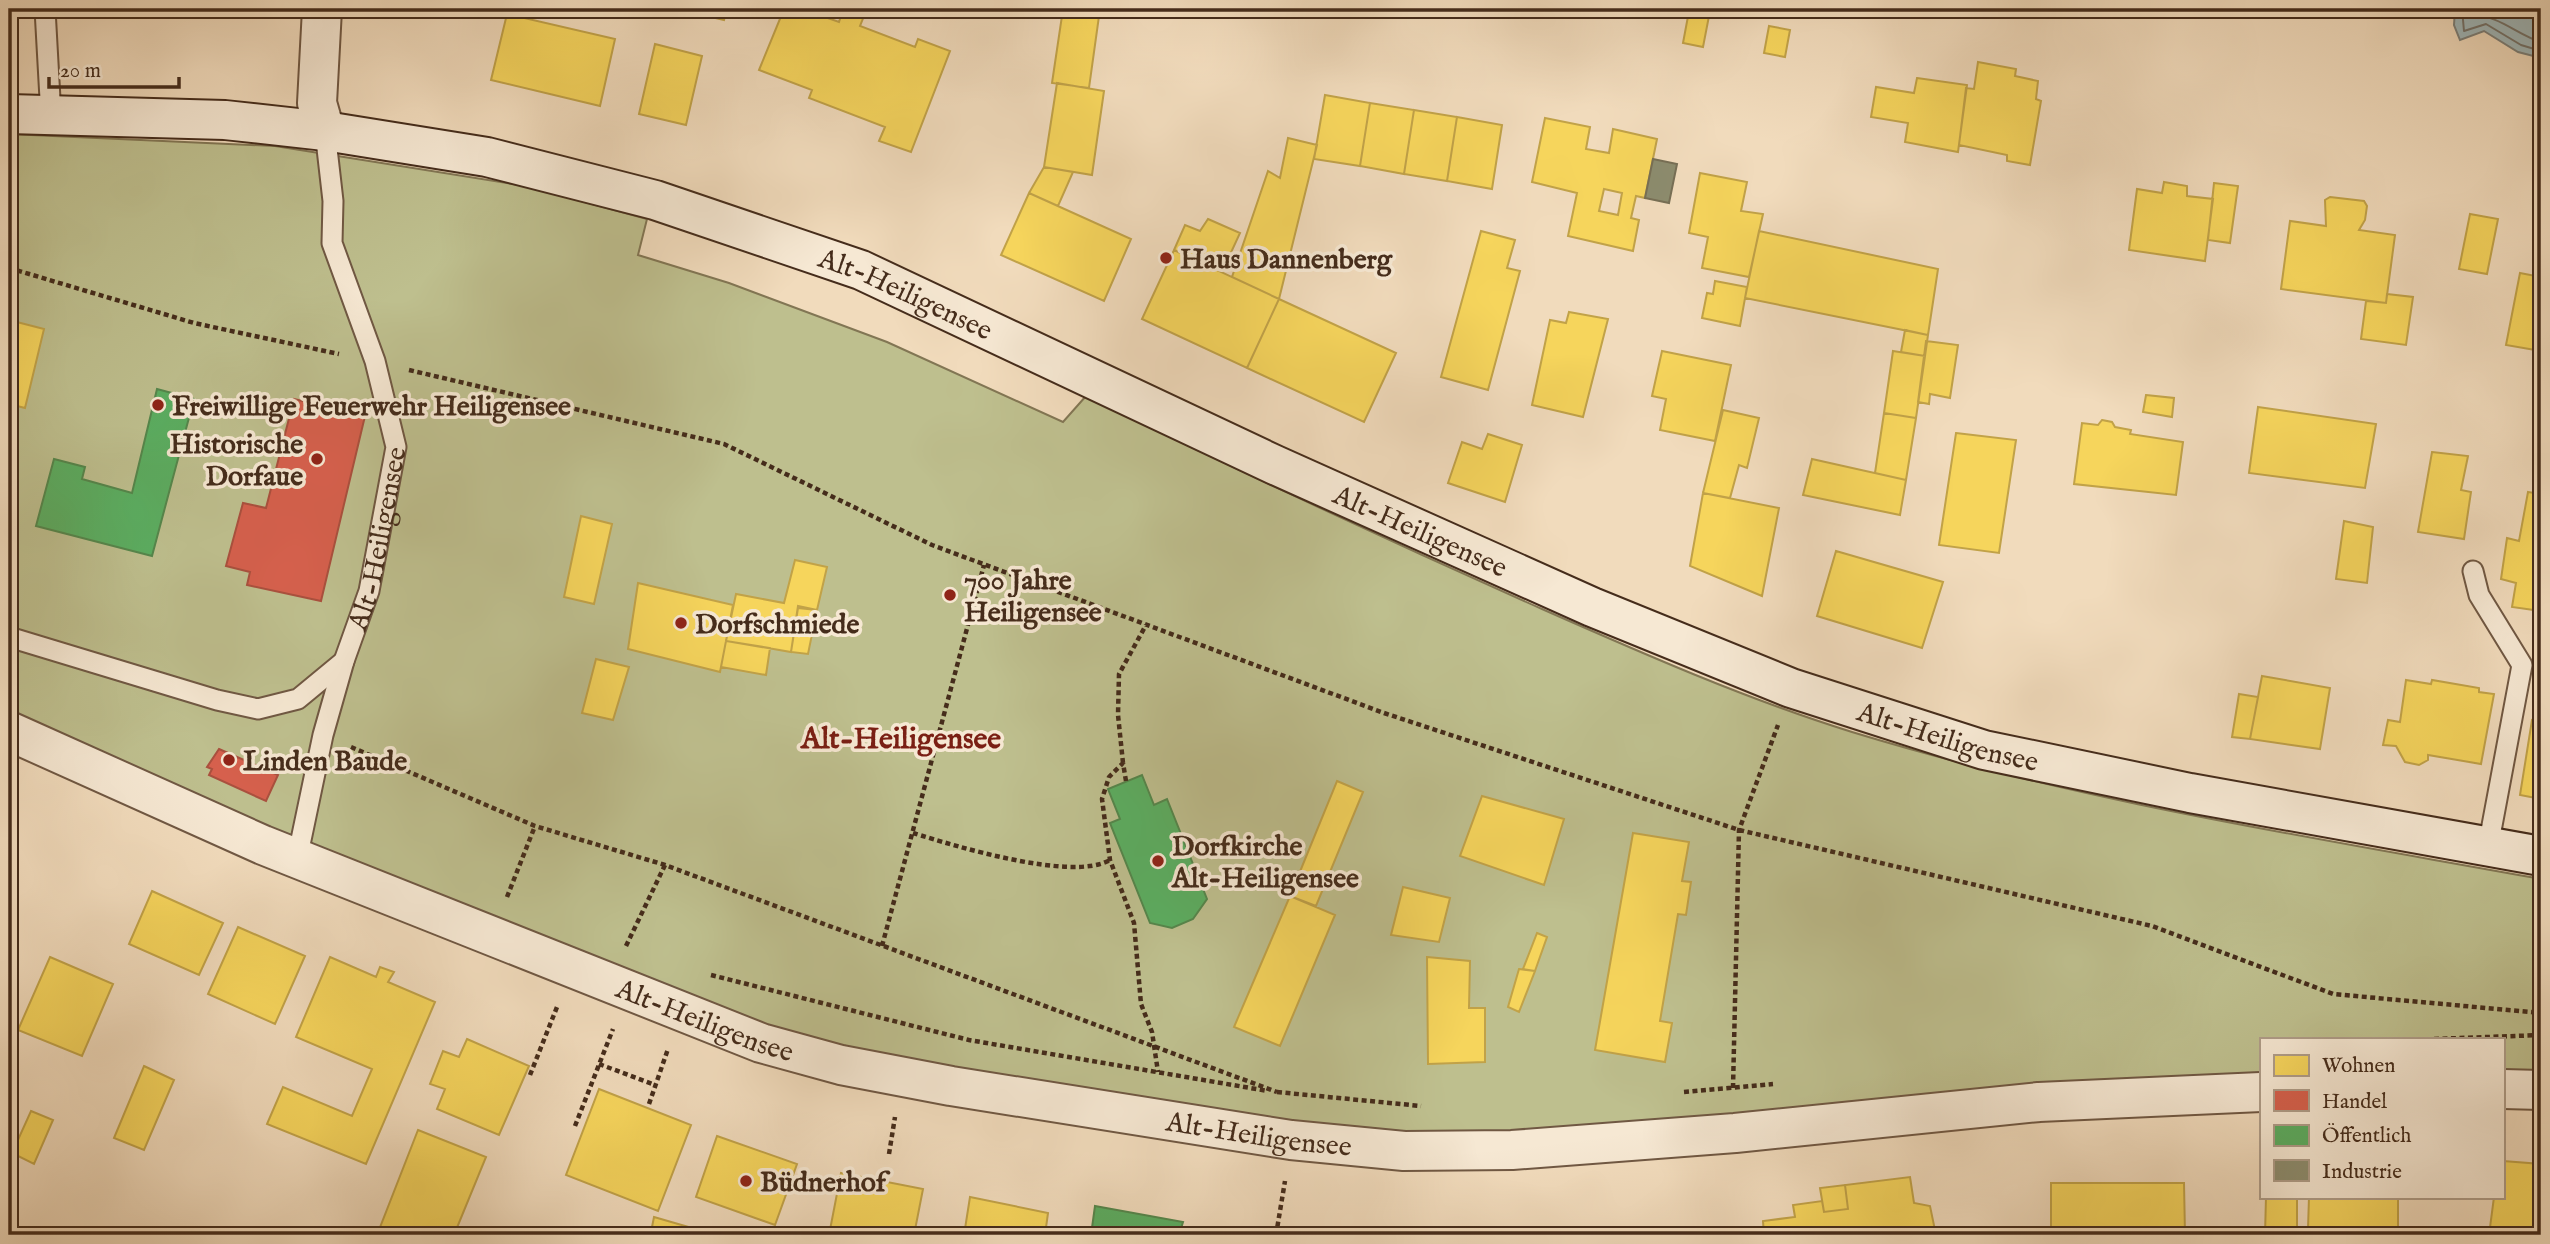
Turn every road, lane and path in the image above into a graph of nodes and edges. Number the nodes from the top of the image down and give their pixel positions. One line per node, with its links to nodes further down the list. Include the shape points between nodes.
1 (45, 9): 4 (lane)
2 (322, 9): 5 (main road, via 317,103)
3 (9, 114): 4 (main road, Alt-Heiligensee)
4 (51, 117): 5 (main road, Alt-Heiligensee, via 225,120)
5 (325, 131): 7 (lane, Alt-Heiligensee, via 333,201 332,243); 13 (main road, Alt-Heiligensee, via 487,158 595,184 861,270 1275,465 1592,607)
6 (9, 268): 7 (path, via 194,323)
7 (375, 361): 8 (path, via 724,444 932,545); 12 (lane, Alt-Heiligensee, via 396,447 369,591)
8 (984, 565): 10 (path); 20 (path)
9 (2473, 571): 21 (lane, via 2479,595 2522,665)
10 (1146, 625): 16 (path, via 1119,674); 19 (path, via 1384,713)
11 (9, 637): 12 (lane, Alt-Heiligensee, via 258,709 298,699)
12 (344, 662): 15 (lane, Alt-Heiligensee)
13 (1791, 688): 19 (path); 21 (main road, Alt-Heiligensee, via 1984,750)
14 (9, 730): 23 (main road, Alt-Heiligensee)
15 (323, 735): 18 (path); 23 (lane, Alt-Heiligensee)
16 (1123, 763): 17 (path); 24 (path, via 1109,777 1102,799)
17 (1126, 781)
18 (535, 826): 25 (path); 26 (path)
19 (1740, 830): 31 (path, via 2152,926 2333,994); 42 (path)
20 (913, 833): 24 (path, via 1013,859 1076,867 1100,866); 27 (path)
21 (2488, 847): 22 (main road, Alt-Heiligensee)
22 (2541, 856)
23 (297, 859): 26 (main road, Alt-Heiligensee)
24 (1110, 860): 35 (path, via 1134,923 1142,1004)
25 (665, 865): 27 (path); 29 (path)
26 (492, 938): 29 (main road, Alt-Heiligensee)
27 (882, 946): 35 (path)
28 (702, 973): 38 (path, via 969,1040)
29 (607, 984): 53 (main road, Alt-Heiligensee, via 761,1043 828,1062)
30 (556, 1009): 39 (path)
31 (2541, 1013)
32 (612, 1032): 37 (path)
33 (2541, 1035): 34 (path)
34 (2461, 1038)
35 (1156, 1047): 38 (path); 47 (path)
36 (667, 1054): 41 (path)
37 (599, 1064): 41 (path); 50 (path)
38 (1158, 1072): 47 (path)
39 (530, 1075)
40 (1787, 1083): 42 (path)
41 (655, 1085): 48 (path)
42 (1733, 1087): 45 (path); 52 (path)
43 (2504, 1089): 44 (main road)
44 (2541, 1090)
45 (1679, 1092)
46 (2260, 1092): 52 (main road, Alt-Heiligensee, via 2039,1101)
47 (1280, 1093): 49 (path); 53 (path)
48 (649, 1104)
49 (1424, 1107)
50 (575, 1126)
51 (893, 1128): 54 (path)
52 (1735, 1133): 53 (main road, Alt-Heiligensee, via 1512,1150 1404,1151)
53 (1291, 1140): 55 (path)
54 (889, 1154)
55 (1276, 1235)

